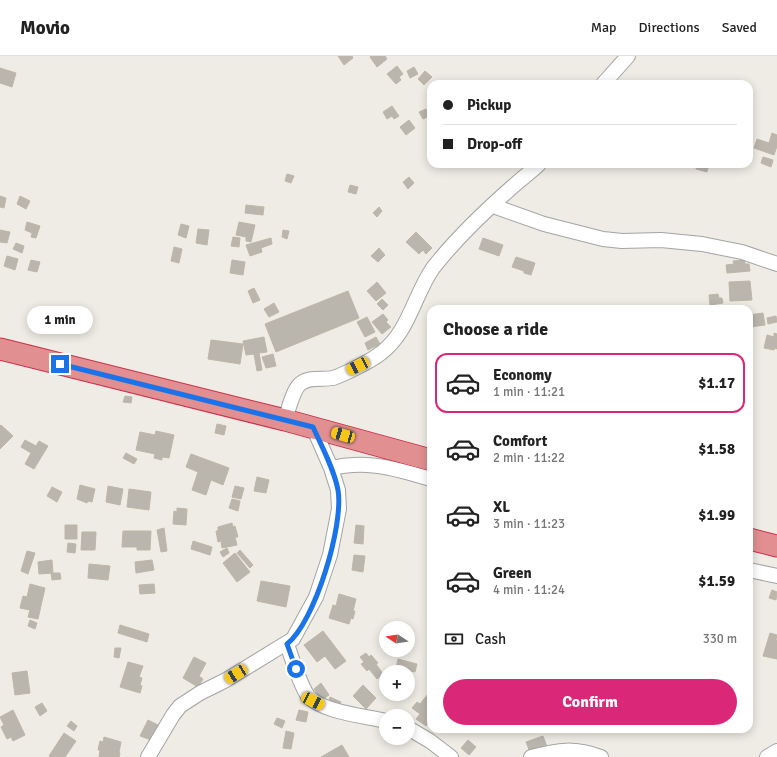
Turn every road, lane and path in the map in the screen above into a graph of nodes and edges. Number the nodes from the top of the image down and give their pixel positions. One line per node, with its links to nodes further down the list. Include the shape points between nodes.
1 (628, 56): 2 (street)
2 (607, 80)
3 (535, 168): 4 (street)
4 (493, 206): 5 (street, via 544,224 603,239 622,242 661,240 702,244 742,252); 7 (street, via 458,239 433,269 396,340 381,353 336,376 301,383)
5 (777, 264)
6 (0, 349): 7 (highway)
7 (285, 420): 8 (highway)
8 (313, 427): 9 (highway); 10 (street)
9 (427, 459)
10 (331, 468): 11 (street, via 372,466); 16 (street, via 338,490 339,509 330,555 316,597 294,639)
11 (427, 478)
12 (753, 540): 13 (highway)
13 (777, 546)
14 (753, 571): 15 (street)
15 (777, 576)
16 (287, 644): 17 (street, via 306,694 313,701 349,714); 20 (street, via 180,706)
17 (379, 720)
18 (415, 732): 21 (street)
19 (777, 751): 24 (street)
20 (148, 757)
21 (451, 757)
22 (531, 757): 23 (street, via 568,750)
23 (601, 757)
24 (767, 757)

